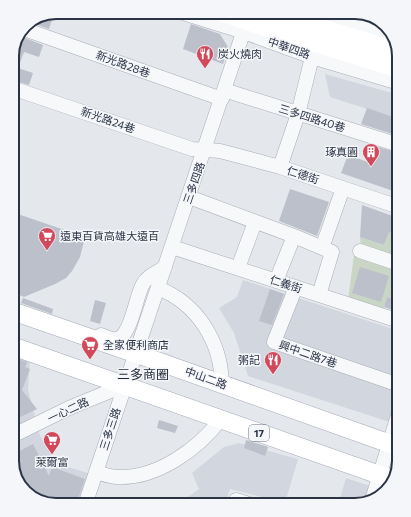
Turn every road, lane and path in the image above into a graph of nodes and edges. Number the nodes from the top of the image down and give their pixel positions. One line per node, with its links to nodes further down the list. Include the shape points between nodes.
1 (227, 19): 4 (street, 中華四路)
2 (291, 19): 7 (main road)
3 (341, 19): 6 (street)
4 (247, 22): 8 (street, 中華四路); 9 (main road, 中華四路); 12 (street, 三多四路)
5 (29, 31): 12 (street, 新光路28巷)
6 (382, 31)
7 (392, 49)
8 (312, 57): 10 (street, 中華四路); 13 (street)
9 (392, 67)
10 (392, 81)
11 (19, 90): 15 (street, 新光路24巷, via 192,149)
12 (223, 94): 13 (street, 三多四路40巷); 15 (street, 三多四路)
13 (298, 114): 14 (street, 三多四路40巷); 16 (street)
14 (392, 143)
15 (205, 150): 16 (street, 仁德街, via 220,151); 18 (street, 三多四路)
16 (280, 167): 17 (street, 仁德街)
17 (343, 188): 19 (street, 仁德街); 23 (street)
18 (189, 198): 20 (street); 22 (street, 三多四路)
19 (392, 205)
20 (255, 222): 21 (street); 27 (street)
21 (294, 236): 23 (street); 28 (street)
22 (172, 247): 26 (street, 三多四路); 27 (street, 仁義街)
23 (327, 250): 31 (street)
24 (360, 251): 25 (street)
25 (392, 262)
26 (165, 267): 30 (street, 三多四路); 34 (street, via 143,284 130,323 119,339 101,335)
27 (238, 268): 28 (street, 仁義街)
28 (276, 281): 29 (street, 仁義街)
29 (296, 287): 31 (street, 仁義街); 37 (street, 興中二路7巷, via 274,342)
30 (158, 288): 36 (street, 三多四路); 38 (street, via 171,293 203,322 220,359)
31 (319, 295): 33 (street, 仁義街)
32 (19, 313): 34 (main road, 中山二路)
33 (392, 319)
34 (92, 338): 36 (main road, 中山二路)
35 (19, 348): 39 (main road, 17)
36 (135, 353): 38 (main road, 中山二路); 39 (street, 三多三路)
37 (392, 383)
38 (222, 384): 42 (main road, 中山二路)
39 (125, 385): 40 (main road, 17); 41 (street, 一心二路); 44 (street, 三多三路)
40 (221, 419): 44 (street, via 210,432 178,459 158,468 136,476 116,477); 45 (main road, 17)
41 (19, 433)
42 (392, 445)
43 (392, 455): 45 (street)
44 (96, 472): 47 (street, 三多三路)
45 (387, 478): 46 (street)
46 (381, 487)
47 (87, 498)

